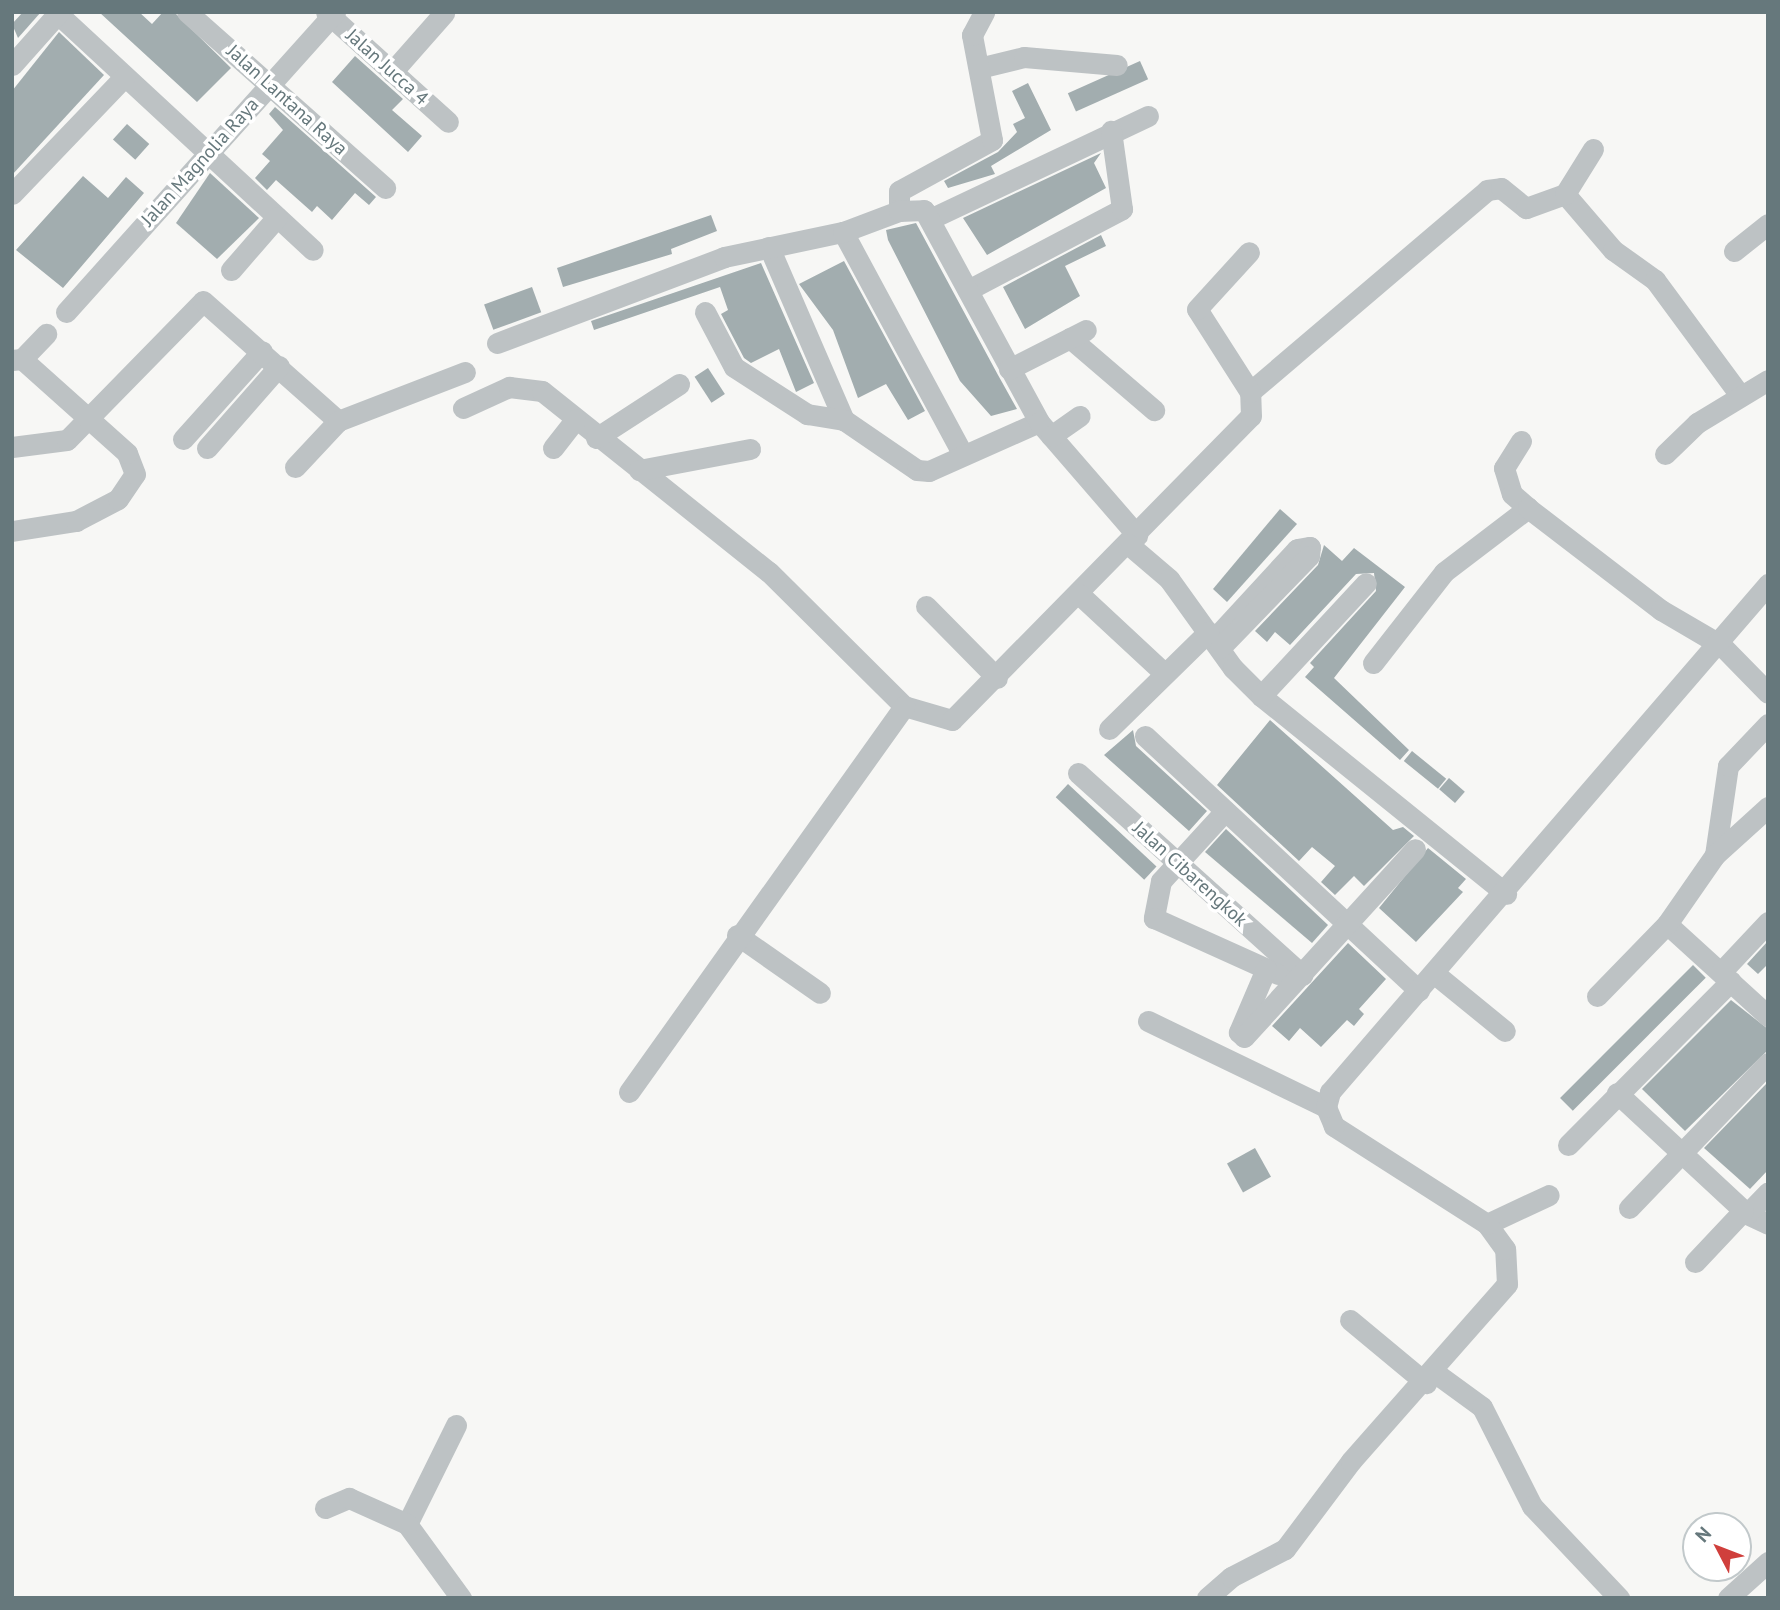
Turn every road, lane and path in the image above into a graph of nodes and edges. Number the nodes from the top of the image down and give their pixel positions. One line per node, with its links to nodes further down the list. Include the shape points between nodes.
1 (187, 12): 11 (street, Jalan Lantana Raya)
2 (984, 12): 8 (street, via 972,35)
3 (59, 13): 6 (street); 10 (street)
4 (443, 13): 9 (street)
5 (331, 14): 9 (street, Jalan Jucca 4); 11 (street, Jalan Magnolia Raya)
6 (12, 65)
7 (1117, 65): 8 (street, via 1024,57)
8 (979, 68): 20 (street, via 992,140 900,191)
9 (392, 72): 13 (street, Jalan Jucca 4)
10 (125, 76): 16 (street); 18 (street)
11 (270, 84): 16 (street, Jalan Magnolia Raya); 17 (street, Jalan Lantana Raya)
12 (1148, 116): 14 (street)
13 (448, 122)
14 (1111, 131): 22 (street); 30 (street, via 1122,209)
15 (1594, 149): 19 (street)
16 (208, 153): 21 (street); 31 (street, Jalan Magnolia Raya)
17 (386, 188)
18 (12, 194)
19 (1565, 194): 42 (street, via 1526,208 1501,188 1487,190); 43 (street, via 1613,250 1655,281)
20 (900, 211): 22 (street, via 924,210); 24 (street)
21 (277, 217): 26 (street); 29 (street)
22 (930, 219): 30 (street)
23 (1768, 224): 27 (street)
24 (843, 232): 25 (street); 60 (street)
25 (769, 247): 34 (street, via 724,257); 49 (street)
26 (313, 250)
27 (1734, 251)
28 (1249, 252): 42 (street, via 1198,309)
29 (231, 270)
30 (968, 290): 38 (street)
31 (66, 312)
32 (705, 312): 49 (street, via 734,367 807,414)
33 (46, 334): 36 (street)
34 (497, 344)
35 (262, 351): 37 (street); 47 (street, via 211,304 197,302); 53 (street)
36 (17, 359): 47 (street)
37 (279, 366): 50 (street); 57 (street)
38 (1009, 369): 45 (street, via 1078,334); 51 (street)
39 (465, 372): 50 (street)
40 (1768, 380): 43 (street)
41 (679, 384): 52 (street)
42 (1250, 392): 65 (street, via 1251,416)
43 (1739, 394): 59 (street)
44 (463, 408): 48 (street, via 524,384)
45 (1154, 410)
46 (1080, 416): 51 (street)
47 (89, 419): 55 (street, via 68,440); 64 (street, via 130,457 135,474 128,491 76,521)
48 (575, 420): 52 (street); 56 (street)
49 (844, 420): 60 (street, via 917,470)
50 (338, 421): 61 (street)
51 (1045, 429): 60 (street); 65 (street)
52 (596, 438): 62 (street)
53 (183, 439)
54 (1521, 441): 63 (street, via 1504,468 1512,494)
55 (12, 447)
56 (553, 447)
57 (207, 448)
58 (750, 449): 62 (street)
59 (1665, 454)
60 (963, 455)
61 (295, 467)
62 (639, 470): 77 (street, via 769,572)
63 (1528, 508): 71 (street, via 1661,610); 72 (street, via 1444,572)
64 (12, 531)
65 (1133, 540): 68 (street); 70 (street)
66 (1366, 583): 76 (street)
67 (1768, 584): 71 (street)
68 (1079, 594): 73 (street); 74 (street)
69 (926, 606): 74 (street)
70 (1214, 640): 70 (street, via 1297,549 1310,547 1309,556); 73 (street); 76 (street)
71 (1721, 645): 75 (street); 87 (street)
72 (1373, 663)
73 (1166, 674): 79 (street)
74 (997, 678): 77 (street, via 952,720)
75 (1768, 693)
76 (1261, 696): 87 (street)
77 (904, 706): 91 (street)
78 (1768, 724): 85 (street, via 1728,766)
79 (1109, 729)
80 (1145, 736): 83 (street)
81 (1078, 773): 86 (street, Jalan Cibarengkok)
82 (1768, 807): 85 (street)
83 (1225, 811): 86 (street); 88 (street)
84 (1415, 849): 88 (street)
85 (1715, 855): 90 (street)
86 (1178, 863): 92 (street, via 1154,895 1159,924); 95 (street, Jalan Cibarengkok)
87 (1506, 894): 93 (street)
88 (1350, 922): 95 (street); 96 (street)
89 (1768, 922): 94 (street)
90 (1667, 924): 94 (street); 98 (street)
91 (737, 934): 97 (street); 103 (street)
92 (1266, 969): 95 (street); 95 (street, via 1239,1032 1244,1037)
93 (1435, 974): 96 (street); 101 (street)
94 (1726, 976): 99 (street); 104 (street)
95 (1299, 978)
96 (1419, 991): 105 (street, via 1330,1092)
97 (820, 993)
98 (1597, 996)
99 (1768, 1016)
100 (1148, 1021): 105 (street)
101 (1505, 1031)
102 (1768, 1063): 107 (street)
103 (629, 1092)
104 (1617, 1093): 106 (street); 107 (street)
105 (1326, 1107): 112 (street, via 1348,1138)
106 (1568, 1145)
107 (1681, 1152): 110 (street); 111 (street)
108 (1768, 1192): 111 (street)
109 (1549, 1195): 112 (street)
110 (1629, 1208)
111 (1745, 1213): 113 (street); 114 (street)
112 (1487, 1224): 116 (street, via 1505,1249 1507,1284)
113 (1768, 1224)
114 (1695, 1262)
115 (1350, 1320): 116 (street)
116 (1430, 1377): 122 (street, via 1352,1461 1285,1549); 123 (street, via 1482,1407 1532,1506)
117 (456, 1425): 119 (street)
118 (325, 1508): 119 (street, via 349,1497)
119 (407, 1524): 121 (street)
120 (1768, 1562): 124 (street)
121 (461, 1598)
122 (1207, 1598)
123 (1619, 1598)
124 (1728, 1598)

